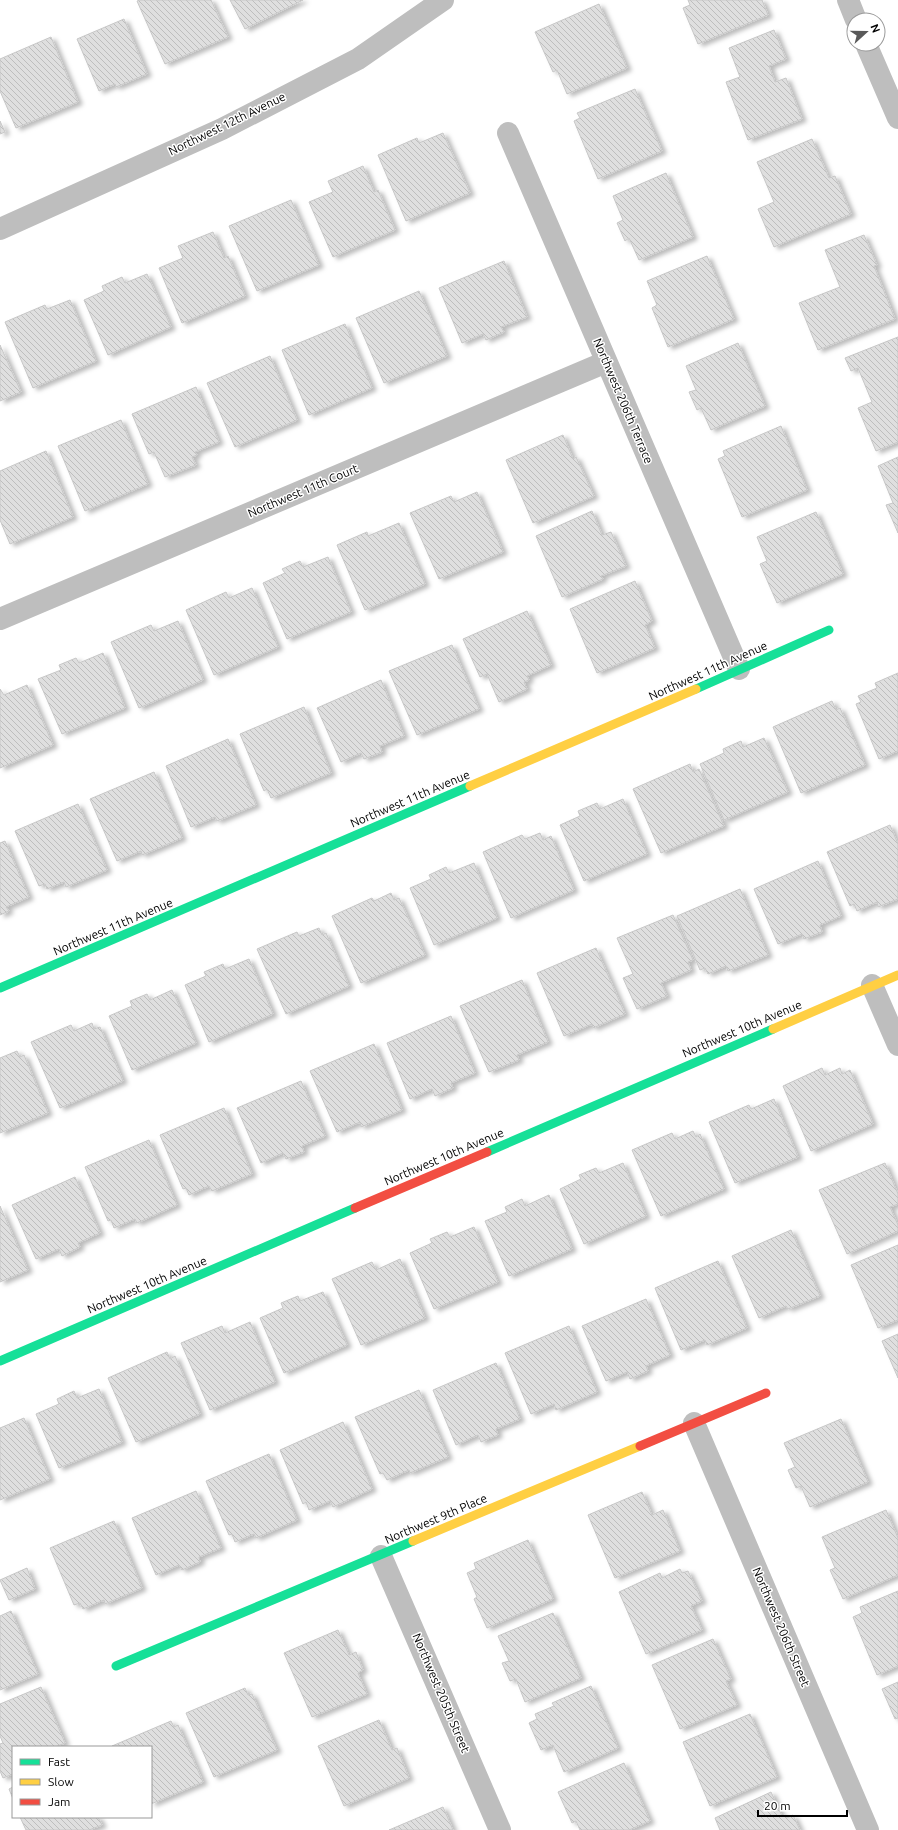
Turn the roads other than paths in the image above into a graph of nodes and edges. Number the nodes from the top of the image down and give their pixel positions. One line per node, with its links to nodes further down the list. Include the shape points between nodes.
1 (443, 0): 7 (street, Northwest 12th Avenue, via 358,59 236,122)
2 (848, 0): 3 (street)
3 (853, 12)
4 (869, 52): 5 (street)
5 (898, 118)
6 (508, 133): 8 (street, Northwest 206th Terrace)
7 (0, 229)
8 (606, 362): 9 (street, Northwest 11th Court); 11 (street, Northwest 206th Terrace)
9 (0, 619)
10 (829, 630): 11 (street, Northwest 11th Avenue)
11 (739, 669): 14 (street, Northwest 11th Avenue)
12 (898, 975): 13 (street, Northwest 10th Avenue)
13 (872, 985): 15 (street); 16 (street, Northwest 10th Avenue)
14 (0, 988)
15 (898, 1045)
16 (0, 1361)
17 (766, 1393): 18 (street, Northwest 9th Place)
18 (694, 1423): 19 (street, Northwest 9th Place); 22 (street, Northwest 206th Street)
19 (381, 1556): 20 (street, Northwest 9th Place); 21 (street, Northwest 205th Street)
20 (116, 1666)
21 (500, 1830)
22 (868, 1830)

